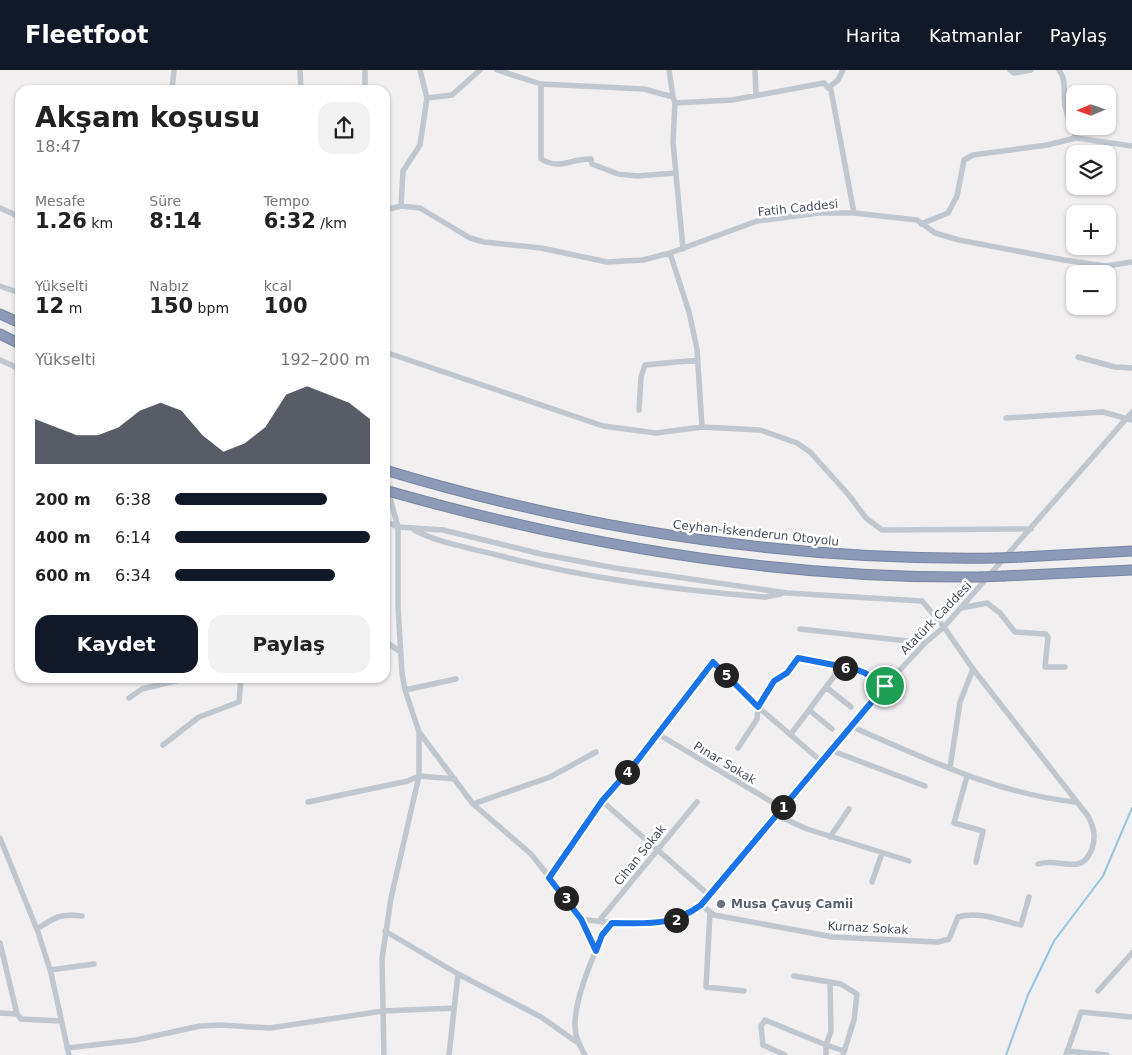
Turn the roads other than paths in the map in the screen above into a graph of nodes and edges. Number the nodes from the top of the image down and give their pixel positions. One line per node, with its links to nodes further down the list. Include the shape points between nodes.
1 (174, 70): 14 (street)
2 (300, 70): 15 (street)
3 (364, 70): 16 (street)
4 (420, 70): 19 (street)
5 (480, 70): 19 (street, via 452,95)
6 (497, 70): 13 (street)
7 (669, 70): 20 (street)
8 (755, 70): 18 (street)
9 (843, 70): 17 (street, via 838,80)
10 (1010, 70): 11 (street, via 1014,73)
11 (1031, 70)
12 (1059, 70): 21 (street, via 1063,75 1069,122)
13 (540, 84): 20 (street, via 644,88); 23 (street, via 541,159 550,165 569,164 581,158 591,159 592,164 618,174)
14 (172, 85)
15 (301, 85)
16 (365, 85)
17 (828, 88): 18 (street, via 824,83 812,84); 27 (street, via 831,90)
18 (756, 94): 20 (street, via 732,100)
19 (427, 98): 24 (street, via 420,145 403,171)
20 (674, 100): 23 (street)
21 (1076, 138): 22 (street); 29 (street, via 986,152 964,160 957,196 948,213)
22 (1132, 146)
23 (676, 173): 30 (street)
24 (401, 206): 26 (street, Fatih Caddesi); 31 (street, Fatih Caddesi, via 420,208 462,234 484,242 541,248 606,262 643,260)
25 (0, 208): 28 (street)
26 (390, 209)
27 (854, 213): 29 (street, Fatih Caddesi, via 917,220); 30 (street, Fatih Caddesi, via 757,221)
28 (15, 215)
29 (921, 224): 32 (street, Fatih Caddesi, via 935,233 959,240 1019,252 1106,266)
30 (683, 249): 31 (street, Fatih Caddesi)
31 (670, 253): 42 (street, via 689,312)
32 (1132, 262)
33 (0, 286): 34 (street)
34 (15, 291)
35 (0, 314): 36 (highway)
36 (15, 321)
37 (0, 334): 38 (highway)
38 (15, 342)
39 (390, 354): 49 (street, via 604,426 656,433)
40 (1078, 357): 44 (street)
41 (0, 360): 43 (street)
42 (698, 360): 45 (street, via 645,365 640,377); 49 (street)
43 (15, 367)
44 (1132, 368)
45 (639, 410)
46 (1132, 412): 48 (street, Atatürk Caddesi)
47 (1006, 418): 48 (street, via 1103,412)
48 (1129, 420): 56 (street, Atatürk Caddesi)
49 (702, 427): 56 (street, via 760,430 797,443 820,461 866,518 882,530)
50 (390, 471): 57 (highway, Ceyhan-İskenderun Otoyolu, bridge, via 512,505 654,534 803,552 996,558)
51 (390, 491): 58 (highway, bridge, via 507,523 651,552 802,570 979,577)
52 (390, 497): 54 (street)
53 (390, 523): 54 (street)
54 (398, 527): 55 (street); 65 (street)
55 (410, 528): 59 (street, via 443,530 615,568); 59 (street, via 432,539 521,562 634,584 765,597)
56 (1031, 529): 60 (street, Atatürk Caddesi)
57 (1132, 551)
58 (1132, 570)
59 (787, 593): 61 (street, via 922,601)
60 (961, 608): 61 (street, Atatürk Caddesi); 67 (street, via 987,603 1015,632 1046,634 1045,667)
61 (944, 627): 63 (street, Atatürk Caddesi); 68 (street)
62 (800, 629): 63 (street)
63 (925, 643): 72 (street, Atatürk Caddesi)
64 (390, 644): 65 (street)
65 (400, 651): 74 (street)
66 (841, 667): 72 (street, via 865,673); 73 (street); 77 (street, via 798,658 787,673 774,681)
67 (1065, 668)
68 (973, 670): 89 (street, via 960,702); 97 (street)
69 (456, 679): 74 (street)
70 (167, 683): 75 (street, via 142,689)
71 (241, 683): 84 (street, via 240,702 199,717)
72 (885, 686): 79 (street, Atatürk Caddesi)
73 (826, 687): 76 (street); 78 (street)
74 (405, 690): 81 (street)
75 (129, 698)
76 (851, 706)
77 (758, 707): 82 (street, via 713,662); 83 (street); 85 (street, via 757,718)
78 (809, 710): 80 (street); 83 (street)
79 (850, 726): 86 (street, Atatürk Caddesi); 89 (street)
80 (832, 729)
81 (420, 732): 90 (street); 92 (street)
82 (658, 734): 94 (street); 99 (street, Pınar Sokak)
83 (791, 734): 88 (street)
84 (163, 745)
85 (738, 748)
86 (830, 750): 88 (street, Atatürk Caddesi); 93 (street)
87 (596, 752): 98 (street, via 550,777)
88 (821, 761): 99 (street, Atatürk Caddesi)
89 (950, 768): 91 (street)
90 (419, 776): 92 (street); 95 (street, via 408,782); 120 (street)
91 (967, 776): 97 (street, via 1043,799); 107 (street, via 954,823 983,831)
92 (455, 779): 98 (street)
93 (925, 786)
94 (602, 801): 104 (street); 109 (street)
95 (308, 802)
96 (697, 802): 104 (street, Cihan Sokak)
97 (1076, 802): 108 (street, via 1095,830 1088,858 1074,866 1048,861)
98 (473, 804): 109 (street, via 531,854)
99 (782, 808): 101 (street, Atatürk Caddesi)
100 (849, 810): 102 (street)
101 (776, 815): 102 (street); 111 (street, Atatürk Caddesi)
102 (830, 837): 105 (street)
103 (0, 838): 119 (street)
104 (657, 850): 111 (street); 117 (street, Cihan Sokak)
105 (882, 853): 106 (street); 110 (street)
106 (909, 861)
107 (976, 862)
108 (1038, 864)
109 (549, 878): 116 (street)
110 (872, 882)
111 (710, 896): 113 (street, Atatürk Caddesi)
112 (1029, 897): 114 (street, Kurnaz Sokak, via 1021,925 967,914 958,917 949,939 938,942 833,937)
113 (701, 905): 114 (street, Kurnaz Sokak); 118 (street, Atatürk Caddesi, via 689,914 663,924)
114 (710, 912): 129 (street, via 706,987)
115 (82, 916): 119 (street, via 65,914)
116 (581, 919): 117 (street, Atatürk Caddesi); 122 (street)
117 (599, 921): 118 (street, Atatürk Caddesi)
118 (612, 923): 122 (street, via 602,935)
119 (37, 929): 125 (street)
120 (385, 931): 126 (street); 132 (street)
121 (0, 943): 134 (street)
122 (596, 951): 137 (street, via 578,1004 575,1025)
123 (1132, 953): 130 (street)
124 (94, 964): 125 (street)
125 (50, 970): 136 (street)
126 (458, 974): 131 (street); 137 (street, via 541,1017)
127 (794, 976): 128 (street)
128 (830, 982): 138 (street, via 831,1031); 140 (street, via 841,984 857,994 854,1020)
129 (744, 991)
130 (1098, 991)
131 (454, 1008): 132 (street); 144 (street)
132 (383, 1011): 139 (street, via 270,1028 200,1026 136,1040); 143 (street)
133 (0, 1013): 134 (street)
134 (17, 1014): 136 (street, via 21,1020)
135 (1132, 1017): 141 (street, via 1081,1012)
136 (60, 1021): 139 (street)
137 (578, 1043): 145 (street)
138 (826, 1045): 140 (street); 146 (street, via 765,1020 760,1026 763,1045); 147 (street)
139 (67, 1048): 142 (street)
140 (844, 1053)
141 (1067, 1053): 148 (street)
142 (69, 1055)
143 (384, 1055)
144 (449, 1055)
145 (585, 1055)
146 (785, 1055)
147 (826, 1055)
148 (1107, 1055)

